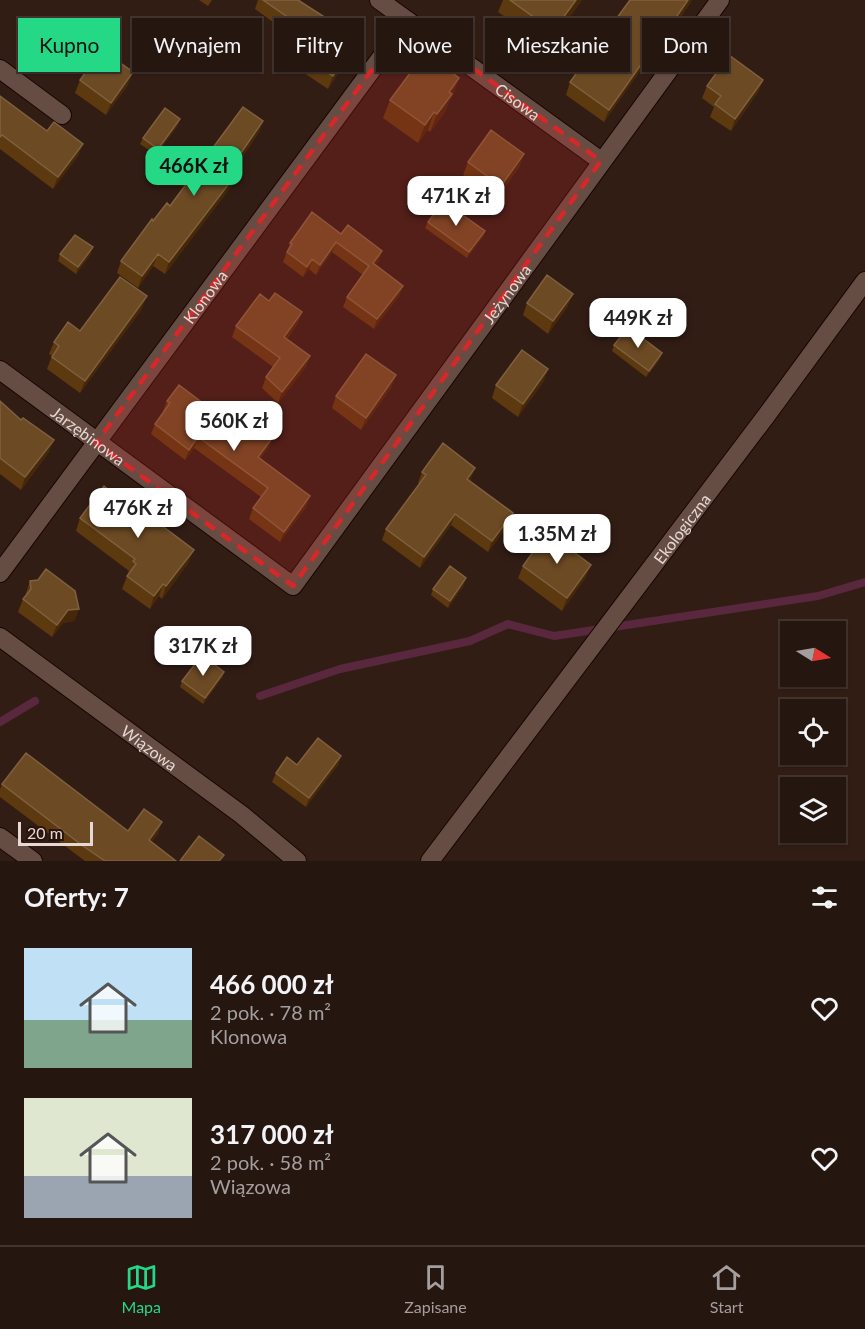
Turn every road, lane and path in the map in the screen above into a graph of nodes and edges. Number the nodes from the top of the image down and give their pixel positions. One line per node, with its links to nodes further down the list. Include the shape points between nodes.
1 (379, 0): 3 (street, Cisowa)
2 (720, 0): 8 (street, Jeżynowa)
3 (404, 18)
4 (376, 64): 11 (street, Klonowa)
5 (473, 68): 8 (street, Cisowa)
6 (0, 69): 7 (street)
7 (62, 115)
8 (601, 161): 13 (street, Jeżynowa)
9 (865, 281): 18 (street, Ekologiczna)
10 (0, 370): 11 (street, Jarzębinowa)
11 (96, 442): 12 (street, Klonowa); 13 (street, Jarzębinowa)
12 (0, 573)
13 (293, 586)
14 (0, 637): 16 (street, Wiązowa, via 242,815)
15 (0, 837): 17 (street)
16 (293, 860)
17 (33, 861)
18 (430, 861)

